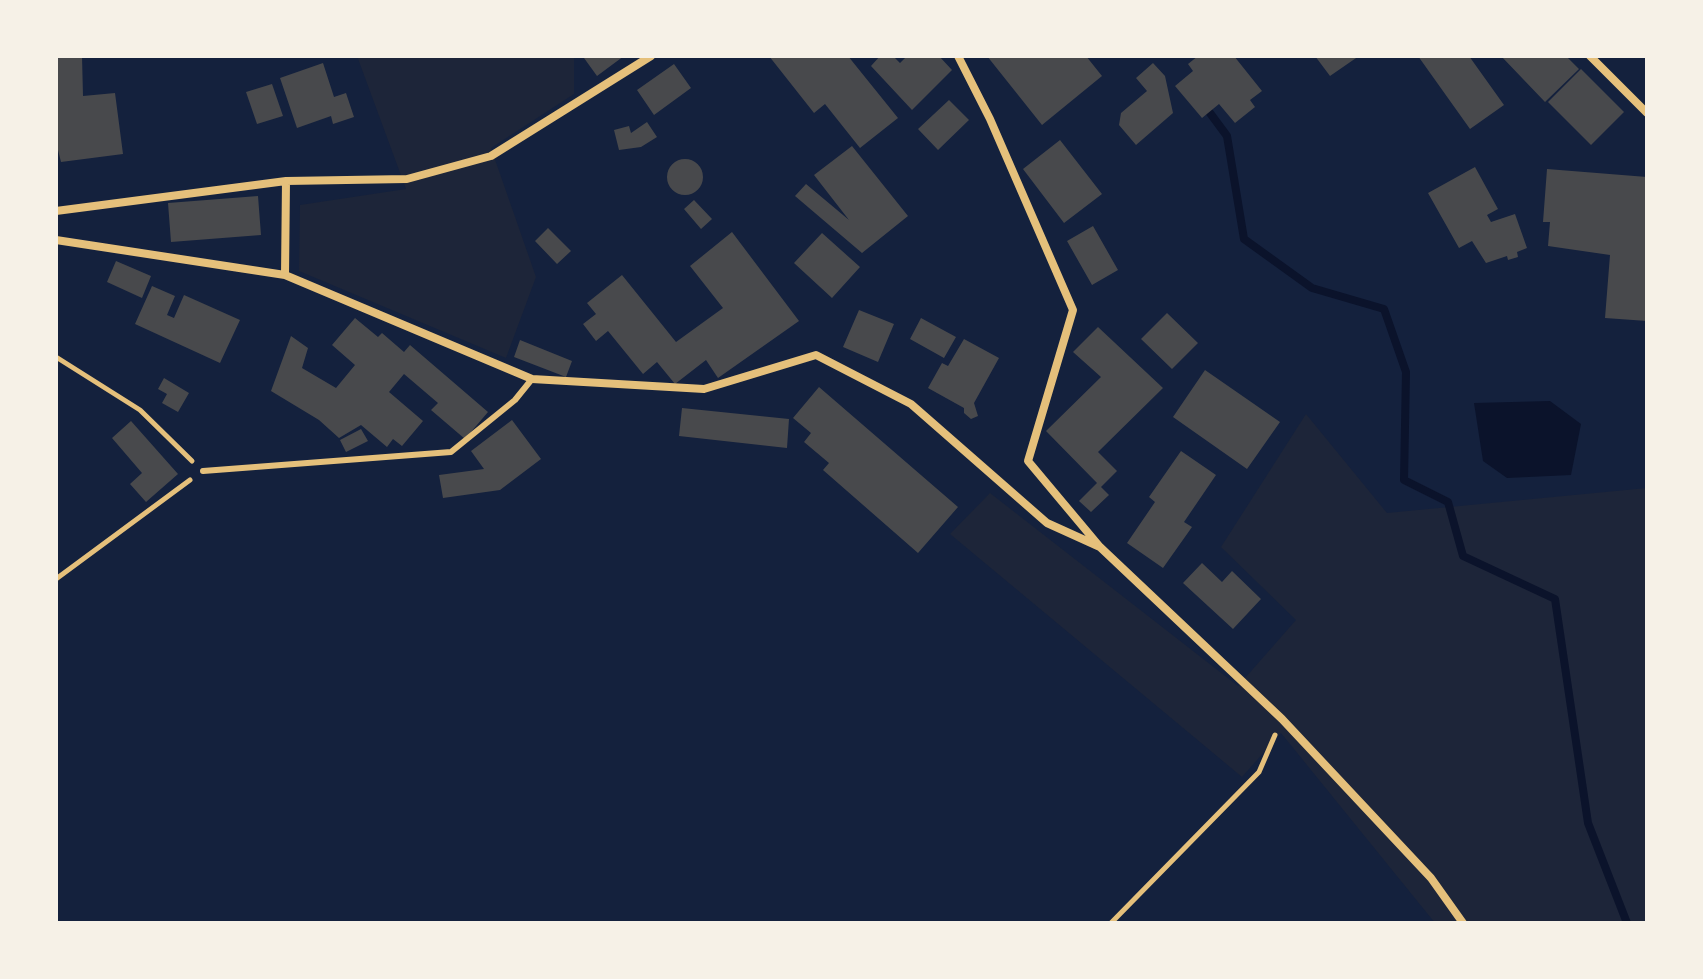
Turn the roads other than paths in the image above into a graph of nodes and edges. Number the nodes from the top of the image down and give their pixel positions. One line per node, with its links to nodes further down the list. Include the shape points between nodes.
1 (651, 56): 5 (street, via 491,156 407,179)
2 (958, 56): 11 (street, via 1073,310 1028,461)
3 (1590, 56): 4 (street)
4 (1647, 113)
5 (286, 181): 6 (street); 8 (street)
6 (56, 211)
7 (56, 240): 8 (street)
8 (285, 275): 9 (street)
9 (532, 379): 10 (lane, via 515,400 451,452); 11 (street, via 704,389 816,355 911,404 1047,523)
10 (203, 471)
11 (1100, 547): 12 (street, via 1282,719 1431,878)
12 (1463, 923)

